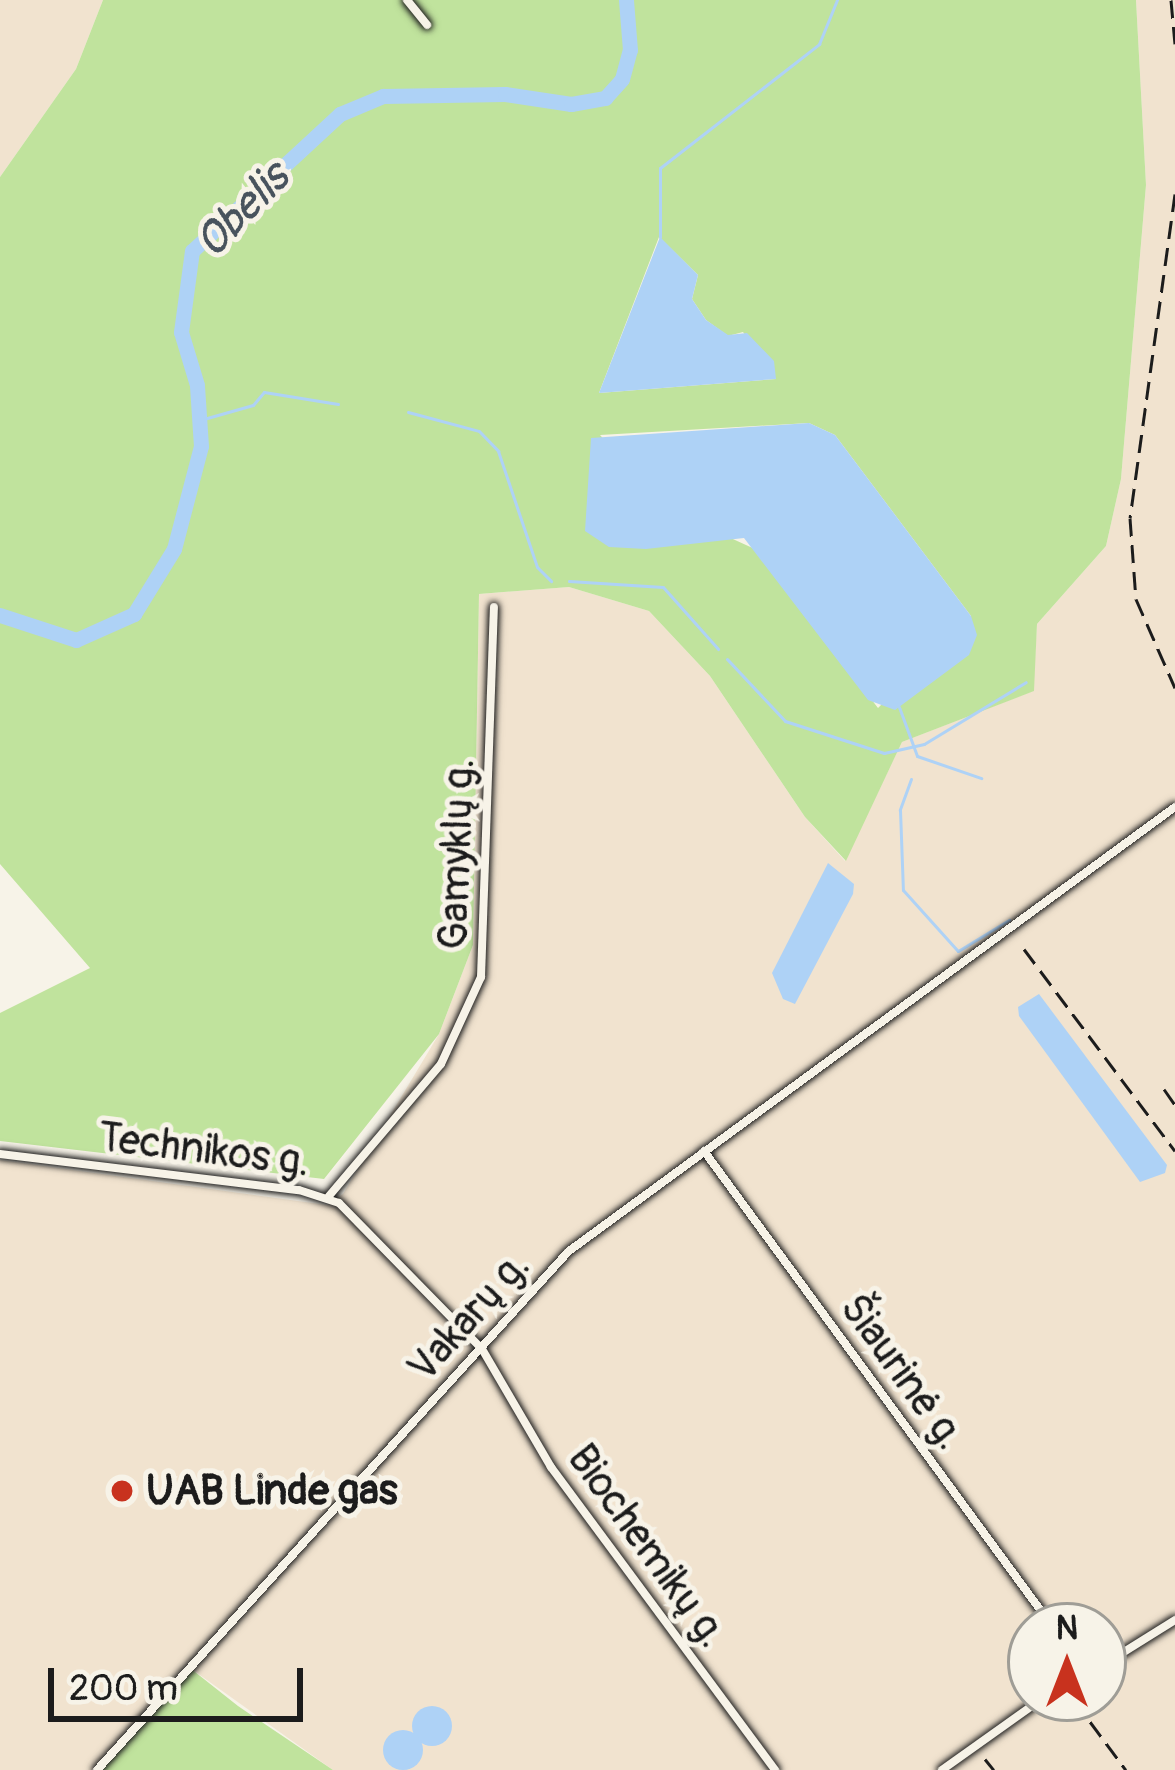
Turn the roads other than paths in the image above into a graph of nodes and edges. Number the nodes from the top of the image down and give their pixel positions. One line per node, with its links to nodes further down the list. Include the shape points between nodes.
1 (407, 0): 2 (street)
2 (427, 25)
3 (494, 607): 7 (street, Gamyklų g., via 482,977 441,1064)
4 (1175, 807): 5 (street, Vakarų g.)
5 (704, 1151): 8 (street, Vakarų g., via 569,1251); 9 (street, Šiaurinė g.)
6 (0, 1154): 7 (street, Technikos g.)
7 (328, 1197): 8 (street, Technikos g.)
8 (482, 1349): 13 (street, Vakarų g.); 14 (street, Biochemikų g., via 550,1467)
9 (1034, 1602)
10 (1175, 1620): 11 (street)
11 (1127, 1655)
12 (1009, 1722): 15 (street)
13 (97, 1770)
14 (775, 1770)
15 (942, 1770)

